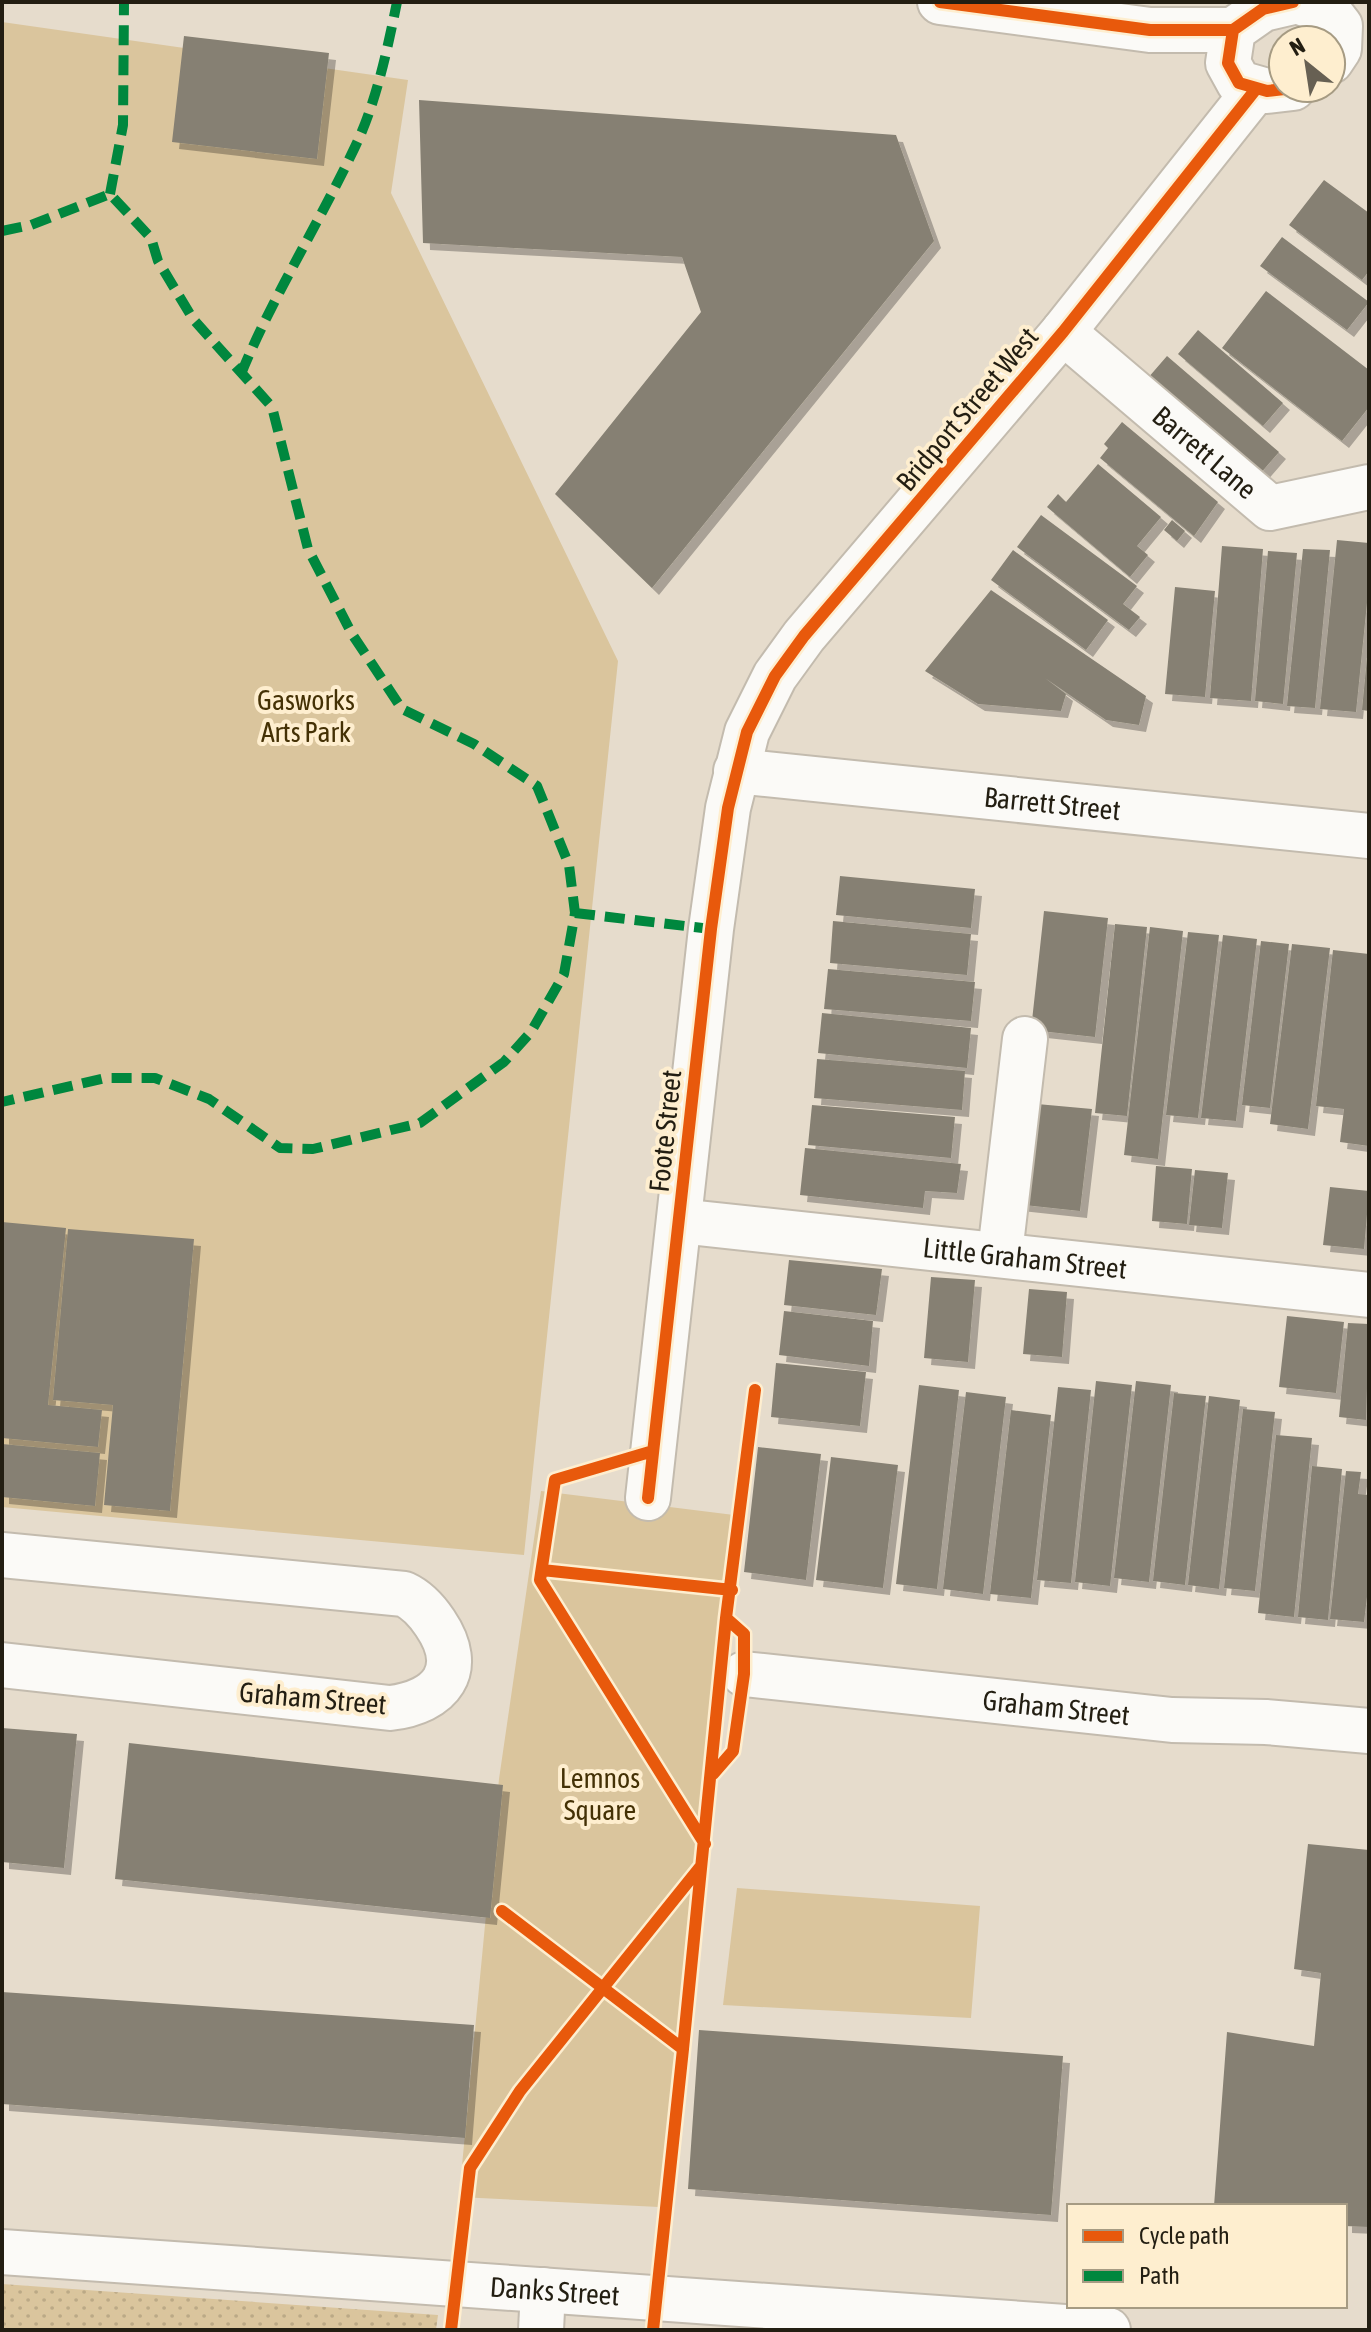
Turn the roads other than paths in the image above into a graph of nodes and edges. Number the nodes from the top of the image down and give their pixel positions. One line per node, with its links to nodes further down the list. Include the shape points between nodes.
1 (940, 2): 4 (street, via 1150,30)
2 (1306, 3): 3 (street, via 1330,13); 4 (street, via 1263,9)
3 (1338, 24)
4 (1233, 30): 5 (street, via 1228,63 1233,74 1239,83)
5 (1267, 88)
6 (1267, 97): 7 (street, Bridport Street West)
7 (1063, 332): 8 (street, Barrett Lane, via 1270,508); 9 (street, Bridport Street West, via 788,657 752,722)
8 (1369, 487)
9 (736, 771): 10 (street, Barrett Street); 12 (street, Foote Street, via 711,929)
10 (1369, 836)
11 (1025, 1039): 13 (street)
12 (679, 1221): 13 (street, Little Graham Street); 15 (street, Foote Street)
13 (1000, 1253): 14 (street, Little Graham Street)
14 (1369, 1295)
15 (648, 1498)
16 (2, 1555): 17 (street, Graham Street, via 404,1594 431,1617 449,1657 447,1678 436,1691 390,1708)
17 (2, 1665)
18 (744, 1674): 19 (street, Graham Street, via 1172,1720)
19 (1369, 1731)
20 (2, 2252): 21 (street, Danks Street)
21 (542, 2310): 22 (street, Danks Street)
22 (1108, 2330)

